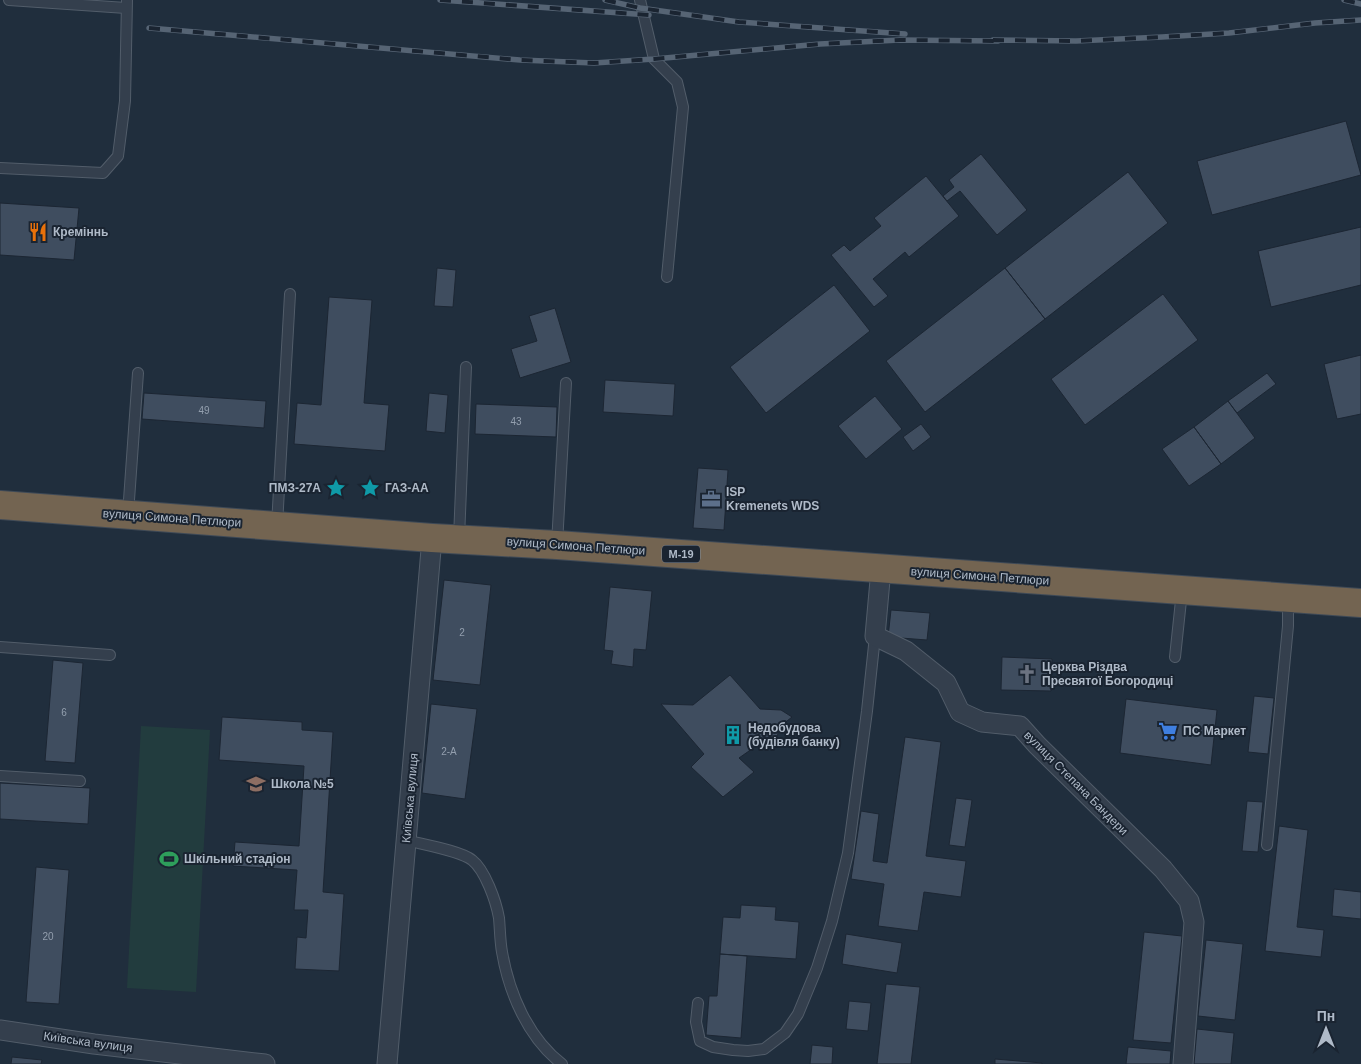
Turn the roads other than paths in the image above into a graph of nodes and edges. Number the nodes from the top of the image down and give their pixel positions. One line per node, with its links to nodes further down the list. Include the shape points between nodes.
1 (9, 0): 3 (lane)
2 (640, 0): 5 (lane, via 654,59 677,82 683,107)
3 (127, 4): 4 (lane, via 126,101 118,156 103,173)
4 (0, 168)
5 (667, 277)
6 (290, 294): 12 (lane)
7 (466, 367): 13 (lane)
8 (138, 373): 11 (lane)
9 (566, 383): 14 (lane)
10 (0, 506): 11 (highway, вулиця Симона Петлюри / М-19)
11 (128, 515): 12 (highway, вулиця Симона Петлюри / М-19)
12 (277, 526): 13 (highway, вулиця Симона Петлюри / М-19)
13 (446, 538): 14 (highway, вулиця Симона Петлюри / М-19); 25 (street, Київська вулиця)
14 (557, 545): 15 (highway, вулиця Симона Петлюри / М-19)
15 (881, 569): 16 (highway, вулиця Симона Петлюри / М-19); 19 (street)
16 (1182, 590): 17 (highway, вулиця Симона Петлюри / М-19); 22 (lane)
17 (1288, 597): 18 (highway, вулиця Симона Петлюри / М-19); 26 (lane)
18 (1361, 603)
19 (875, 636): 27 (lane, via 848,853 832,921 798,1014 785,1033 764,1049 734,1050 700,1041 696,1022); 32 (street, вулиця Степана Бандери, via 906,651 946,683 960,712 982,722 1020,726 1163,869 1189,901 1194,922)
20 (0, 647): 21 (lane)
21 (110, 655)
22 (1175, 657)
23 (0, 776): 24 (lane)
24 (80, 780)
25 (406, 840): 29 (street, Київська вулиця); 31 (lane, via 457,853 471,859 484,873 498,916 510,986 538,1042)
26 (1267, 844)
27 (698, 1003)
28 (0, 1030): 30 (street, Київська вулиця)
29 (385, 1062)
30 (265, 1064)
31 (562, 1064)
32 (1183, 1064)

